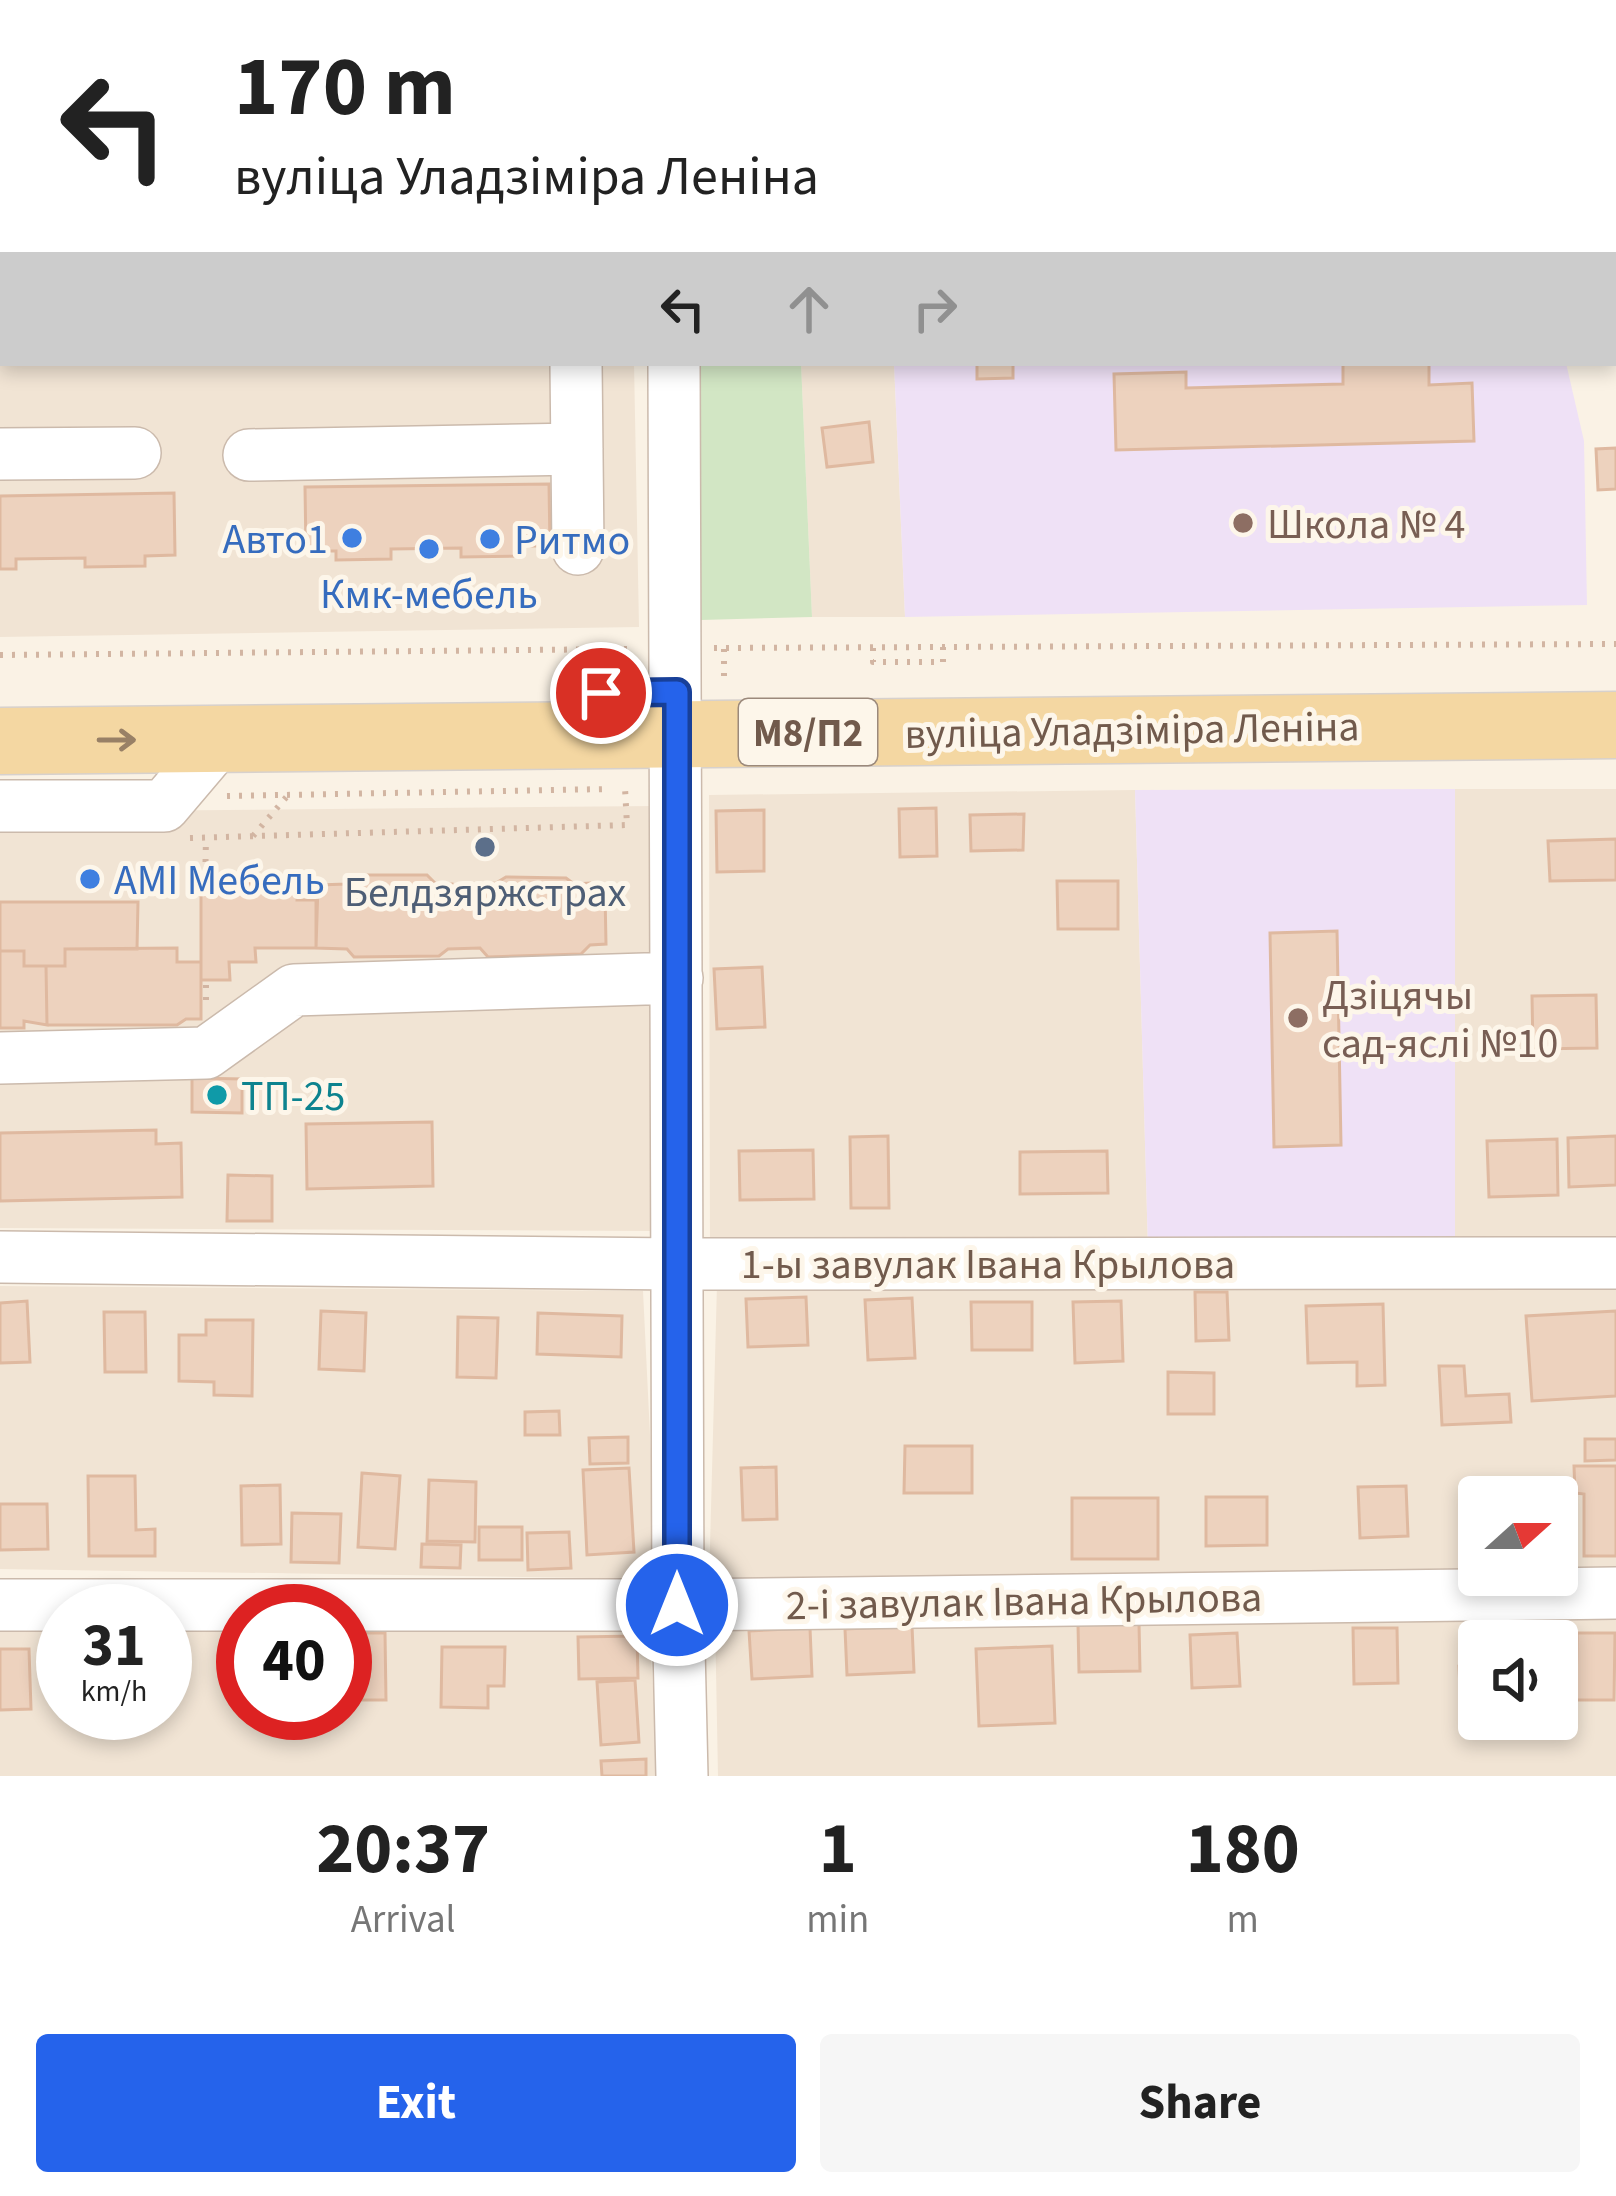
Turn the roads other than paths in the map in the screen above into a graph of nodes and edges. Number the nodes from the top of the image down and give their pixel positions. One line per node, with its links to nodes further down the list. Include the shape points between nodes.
1 (576, 366): 3 (street)
2 (674, 366): 10 (street)
3 (577, 448): 6 (street); 7 (street)
4 (135, 453): 5 (street)
5 (0, 454)
6 (249, 455)
7 (578, 549)
8 (1616, 684): 10 (main road, вуліца Уладзіміра Леніна / М8/П2, via 910,661)
9 (0, 697): 10 (main road, вуліца Уладзіміра Леніна / М8/П2)
10 (693, 700): 11 (main road, вуліца Уладзіміра Леніна / М8/П2); 13 (main road, вуліца Уладзіміра Леніна / М8/П2); 15 (street)
11 (1616, 725)
12 (0, 741): 13 (main road, вуліца Уладзіміра Леніна / М8/П2, one-way to 13)
13 (219, 768): 14 (street, via 164,806)
14 (0, 806)
15 (677, 978): 16 (street, via 294,990 206,1053); 19 (street)
16 (0, 1058)
17 (0, 1258): 19 (street, 1-ы завулак Івана Крылова)
18 (1616, 1263): 19 (street, 1-ы завулак Івана Крылова)
19 (678, 1264): 22 (street)
20 (1616, 1593): 22 (street, 2-і завулак Івана Крылова)
21 (0, 1605): 22 (street, 2-і завулак Івана Крылова)
22 (677, 1605): 23 (street)
23 (682, 1776)

